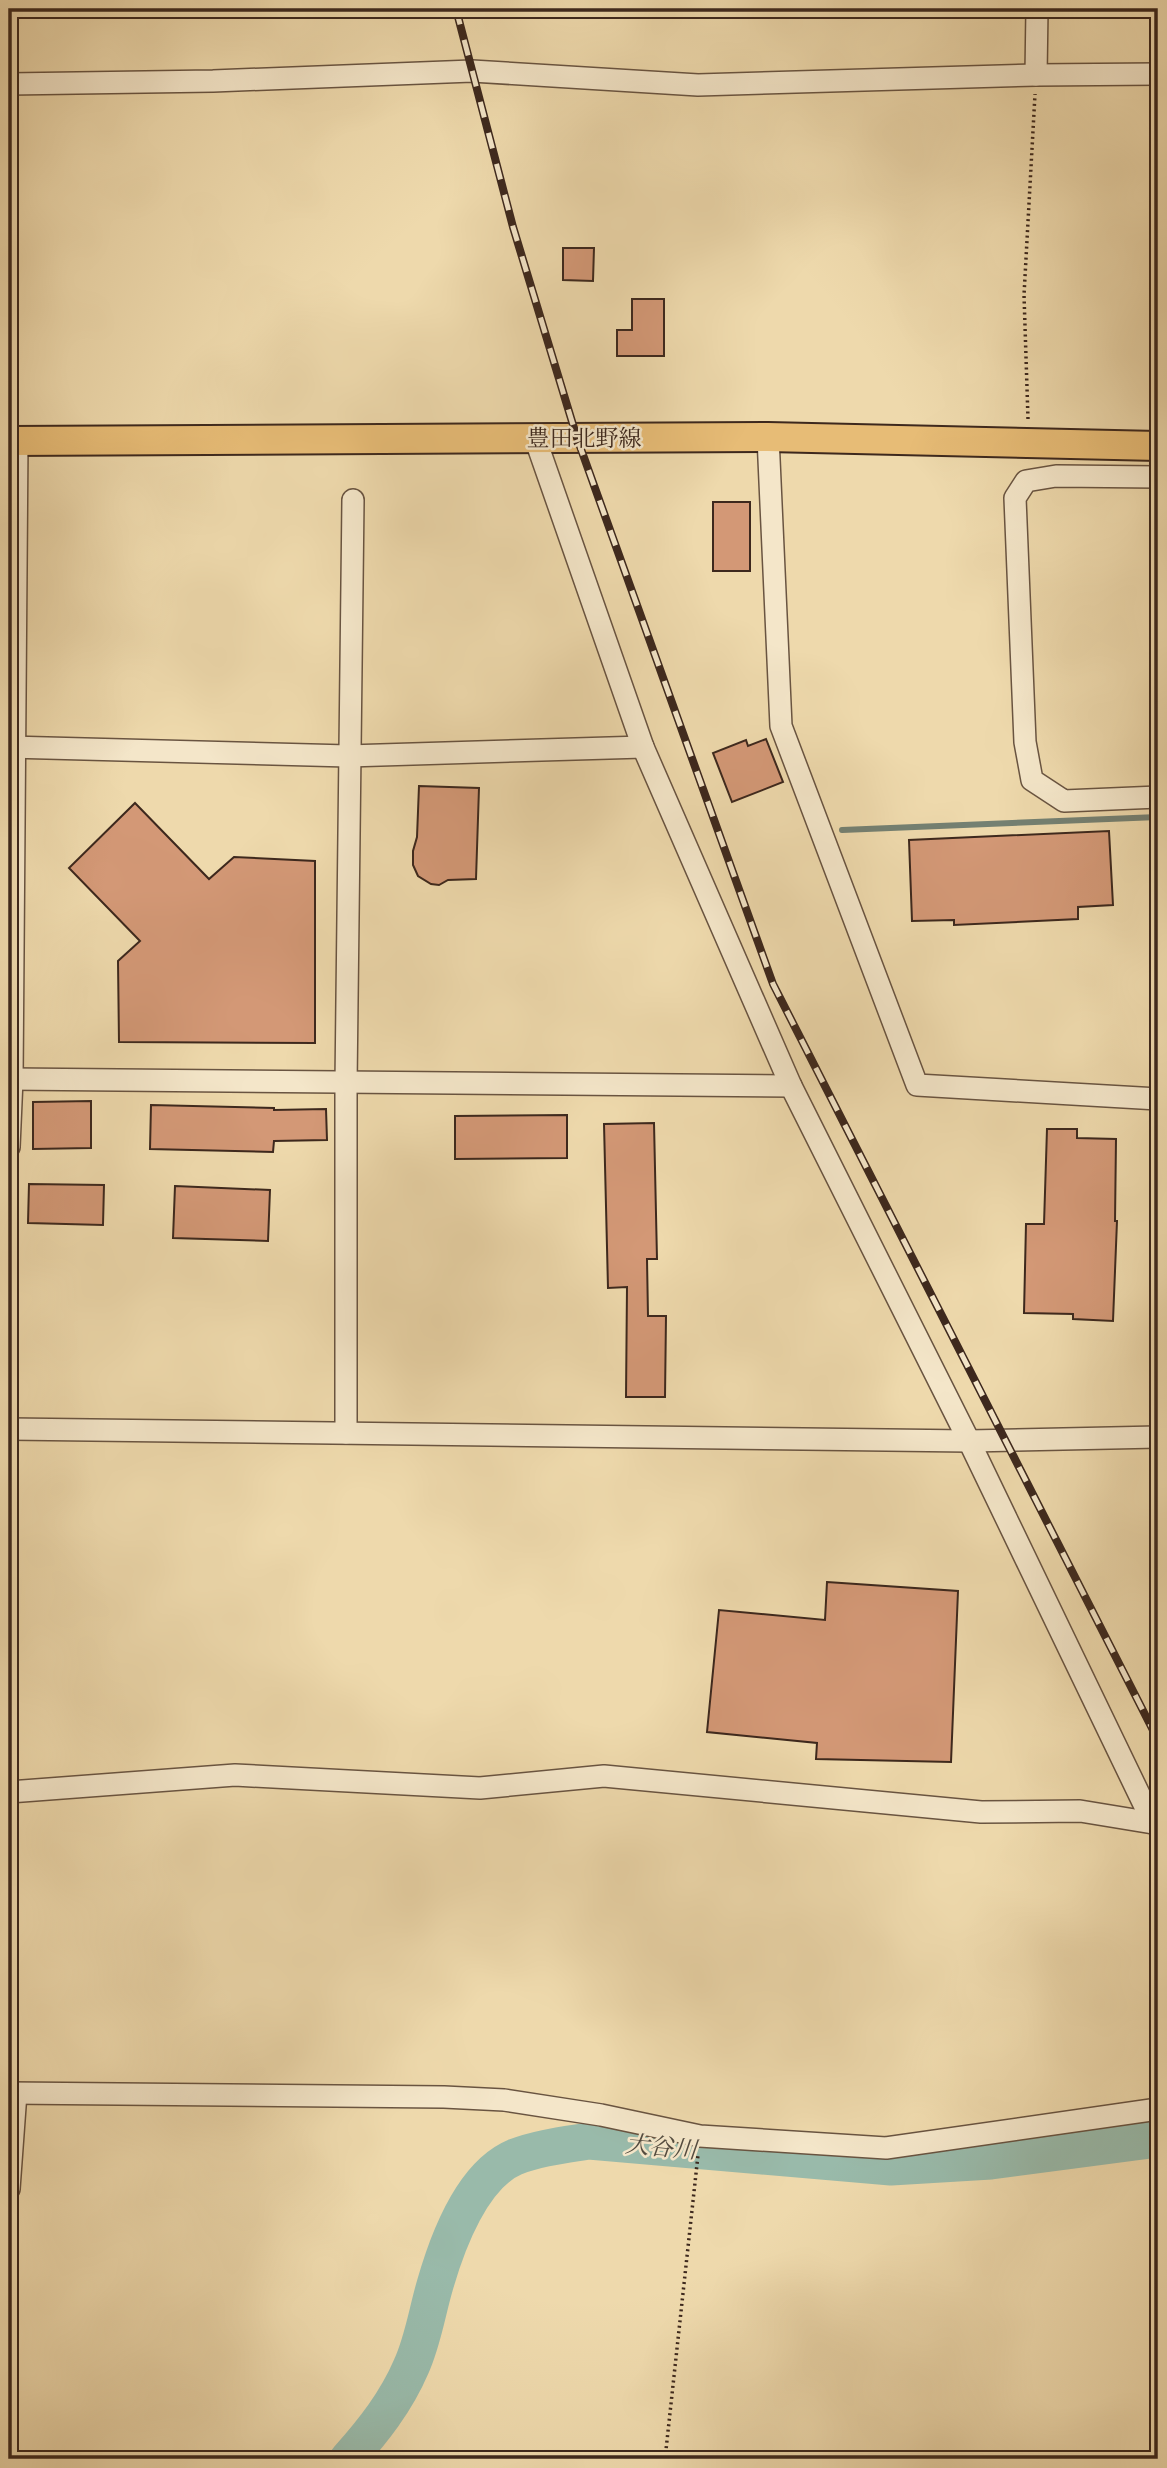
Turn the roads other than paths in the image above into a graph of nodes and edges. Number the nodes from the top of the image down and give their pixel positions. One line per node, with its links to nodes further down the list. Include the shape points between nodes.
1 (1037, 9): 3 (street)
2 (1158, 74): 3 (street)
3 (1036, 75): 4 (street, via 698,85 472,71)
4 (9, 84)
5 (768, 437): 6 (main road, 豊田北野線); 8 (main road, 豊田北野線); 18 (street, via 781,726 918,1085)
6 (535, 438): 7 (main road, 豊田北野線); 12 (street)
7 (13, 441): 11 (street)
8 (1158, 446)
9 (1158, 477): 14 (street, via 1046,478 1026,481 1015,498 1025,742 1032,780 1064,801)
10 (353, 500): 13 (street)
11 (12, 747): 13 (street); 15 (street)
12 (643, 747): 13 (street); 17 (street)
13 (348, 756): 16 (street)
14 (1158, 797)
15 (10, 1079): 16 (street); 19 (street)
16 (346, 1084): 17 (street); 21 (street)
17 (791, 1086): 23 (street)
18 (1158, 1099)
19 (9, 1147)
20 (9, 1429): 21 (street)
21 (346, 1433): 23 (street)
22 (1158, 1437): 23 (street)
23 (969, 1441): 24 (street, via 1153,1823 1080,1811 981,1812 604,1776 480,1788 235,1775)
24 (9, 1792)
25 (13, 2093): 26 (street, via 504,2100 700,2136 886,2148); 27 (street)
26 (1158, 2109)
27 (9, 2189)

